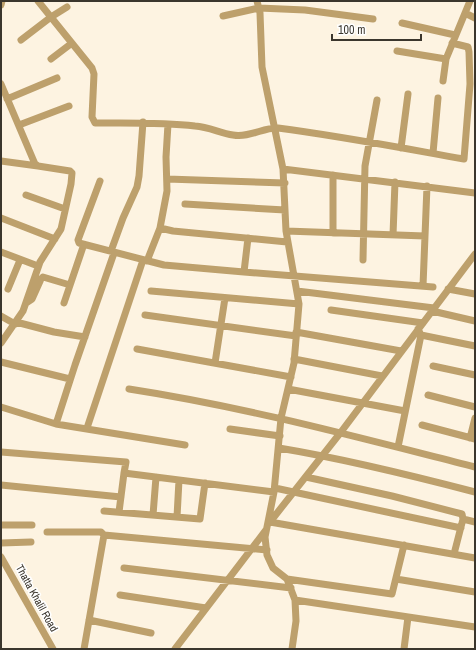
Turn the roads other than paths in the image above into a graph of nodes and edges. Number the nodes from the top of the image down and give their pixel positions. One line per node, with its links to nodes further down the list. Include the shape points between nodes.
1 (2, 1): 5 (street)
2 (38, 1): 9 (street)
3 (470, 1): 7 (street)
4 (258, 4): 8 (street); 11 (street); 31 (street, via 262,67)
5 (1, 5)
6 (67, 7): 9 (street)
7 (464, 13): 10 (street); 13 (street)
8 (223, 16)
9 (51, 17): 14 (street); 15 (street)
10 (475, 18)
11 (373, 19)
12 (402, 23): 13 (street)
13 (456, 35): 16 (street)
14 (21, 40)
15 (72, 43): 18 (street); 28 (street, via 94,74 93,122)
16 (452, 43): 19 (street); 34 (street, via 468,47 469,52 470,84 464,159)
17 (397, 51): 19 (street)
18 (51, 59)
19 (446, 59): 21 (street)
20 (57, 78): 25 (street)
21 (443, 81)
22 (1, 84): 25 (street)
23 (408, 94): 33 (street)
24 (438, 98): 34 (street)
25 (8, 99): 30 (street)
26 (377, 100): 32 (street)
27 (69, 106): 30 (street)
28 (143, 122): 29 (street); 62 (street, via 137,187)
29 (168, 124): 31 (street, via 211,128 240,136); 40 (street)
30 (19, 125): 36 (street)
31 (275, 128): 32 (street); 37 (street)
32 (369, 142): 33 (street); 39 (street)
33 (401, 148): 34 (street)
34 (433, 153)
35 (1, 161): 36 (street)
36 (38, 166): 48 (street, via 72,173)
37 (283, 169): 38 (street); 43 (street)
38 (333, 175): 39 (street); 53 (street)
39 (364, 178): 42 (street); 54 (street)
40 (167, 180): 43 (street); 51 (street)
41 (100, 182): 60 (street, via 78,240)
42 (396, 182): 44 (street); 55 (street)
43 (284, 183): 49 (street)
44 (427, 186): 45 (street); 56 (street)
45 (475, 193)
46 (26, 195): 48 (street)
47 (185, 204): 49 (street)
48 (65, 209): 57 (street, via 61,229)
49 (285, 210): 52 (street)
50 (1, 218): 57 (street)
51 (160, 228): 58 (street); 66 (street)
52 (286, 232): 53 (street); 59 (street)
53 (332, 233): 54 (street)
54 (362, 234): 55 (street); 65 (street)
55 (393, 235): 56 (street)
56 (425, 236): 71 (street)
57 (55, 238): 67 (street)
58 (248, 238): 59 (street); 68 (street)
59 (287, 242): 69 (street)
60 (84, 244): 62 (street); 70 (street)
61 (1, 252): 64 (street)
62 (112, 252): 66 (street); 92 (street)
63 (475, 254): 74 (street)
64 (20, 260): 67 (street); 73 (street)
65 (362, 260)
66 (145, 261): 68 (street); 116 (street)
67 (38, 266): 80 (street)
68 (244, 272): 69 (street)
69 (294, 276): 71 (street); 76 (street)
70 (70, 285): 79 (street); 80 (street, via 43,277 32,299)
71 (423, 286): 72 (street)
72 (433, 287)
73 (8, 289)
74 (448, 289): 77 (street); 82 (street)
75 (151, 291): 78 (street)
76 (297, 291): 81 (street); 82 (street)
77 (475, 294)
78 (225, 298): 81 (street); 89 (street)
79 (64, 303)
80 (25, 304): 88 (street)
81 (299, 304): 91 (street)
82 (433, 309): 86 (street); 87 (street)
83 (331, 310): 87 (street)
84 (145, 315): 89 (street)
85 (1, 316): 88 (street)
86 (475, 321)
87 (423, 322): 90 (street)
88 (15, 323): 92 (street); 93 (street)
89 (221, 326): 91 (street); 99 (street)
90 (420, 332): 94 (street); 96 (street); 111 (street)
91 (296, 334): 96 (street); 97 (street)
92 (85, 337): 104 (street)
93 (1, 343)
94 (475, 346)
95 (137, 349): 99 (street)
96 (401, 351): 102 (street)
97 (294, 359): 102 (street); 103 (street)
98 (1, 362): 104 (street)
99 (216, 363): 103 (street)
100 (433, 366): 101 (street)
101 (475, 375)
102 (382, 376): 108 (street)
103 (291, 377): 106 (street)
104 (70, 379): 114 (street)
105 (129, 389): 112 (street)
106 (288, 389): 108 (street); 112 (street)
107 (428, 395): 109 (street)
108 (363, 403): 111 (street); 118 (street)
109 (475, 406)
110 (1, 407): 114 (street)
111 (405, 411): 122 (street)
112 (281, 418): 118 (street); 119 (street)
113 (475, 418): 120 (street)
114 (56, 424): 116 (street)
115 (422, 425): 120 (street)
116 (87, 428): 121 (street)
117 (230, 429): 119 (street)
118 (341, 432): 122 (street); 125 (street)
119 (280, 436): 123 (street)
120 (473, 438)
121 (186, 445)
122 (398, 447): 126 (street)
123 (279, 448): 125 (street); 133 (street)
124 (1, 452): 127 (street, via 126,462)
125 (323, 455): 129 (street); 134 (street)
126 (475, 467)
127 (124, 473): 128 (street); 136 (street)
128 (156, 477): 130 (street); 139 (street)
129 (306, 477): 135 (street); 141 (street, via 462,514)
130 (179, 480): 131 (street); 140 (street)
131 (205, 483): 133 (street); 140 (street, via 201,518)
132 (1, 485): 136 (street)
133 (275, 490): 135 (street); 145 (street)
134 (475, 492)
135 (294, 493): 145 (street); 146 (street)
136 (121, 497): 138 (street)
137 (104, 511): 138 (street)
138 (119, 512): 139 (street)
139 (153, 515): 140 (street)
140 (177, 517)
141 (463, 519): 142 (street); 146 (street)
142 (475, 522)
143 (1, 525): 144 (street)
144 (32, 525)
145 (269, 525): 151 (street); 152 (street); 153 (street, via 266,537)
146 (461, 528): 154 (street)
147 (47, 532): 148 (street, via 100,532)
148 (104, 535): 152 (street); 167 (street)
149 (31, 542): 150 (street)
150 (1, 543)
151 (404, 545): 154 (street); 159 (street)
152 (252, 549): 153 (street); 160 (street)
153 (267, 550): 158 (street, via 273,568)
154 (454, 554): 155 (street)
155 (475, 558)
156 (2, 562): 170 (street, Thatta Khalil Road)
157 (124, 568): 160 (street)
158 (287, 579): 159 (street, via 390,594); 161 (street)
159 (396, 579): 162 (street)
160 (227, 581): 161 (street); 165 (street)
161 (291, 588): 164 (street)
162 (475, 592)
163 (120, 595): 165 (street)
164 (295, 600): 166 (street); 173 (street, via 296,621)
165 (206, 608): 172 (street)
166 (408, 617): 168 (street); 174 (street)
167 (89, 620): 169 (street); 171 (street)
168 (475, 627)
169 (151, 633)
170 (53, 649)
171 (84, 649)
172 (175, 649)
173 (292, 649)
174 (404, 649)

